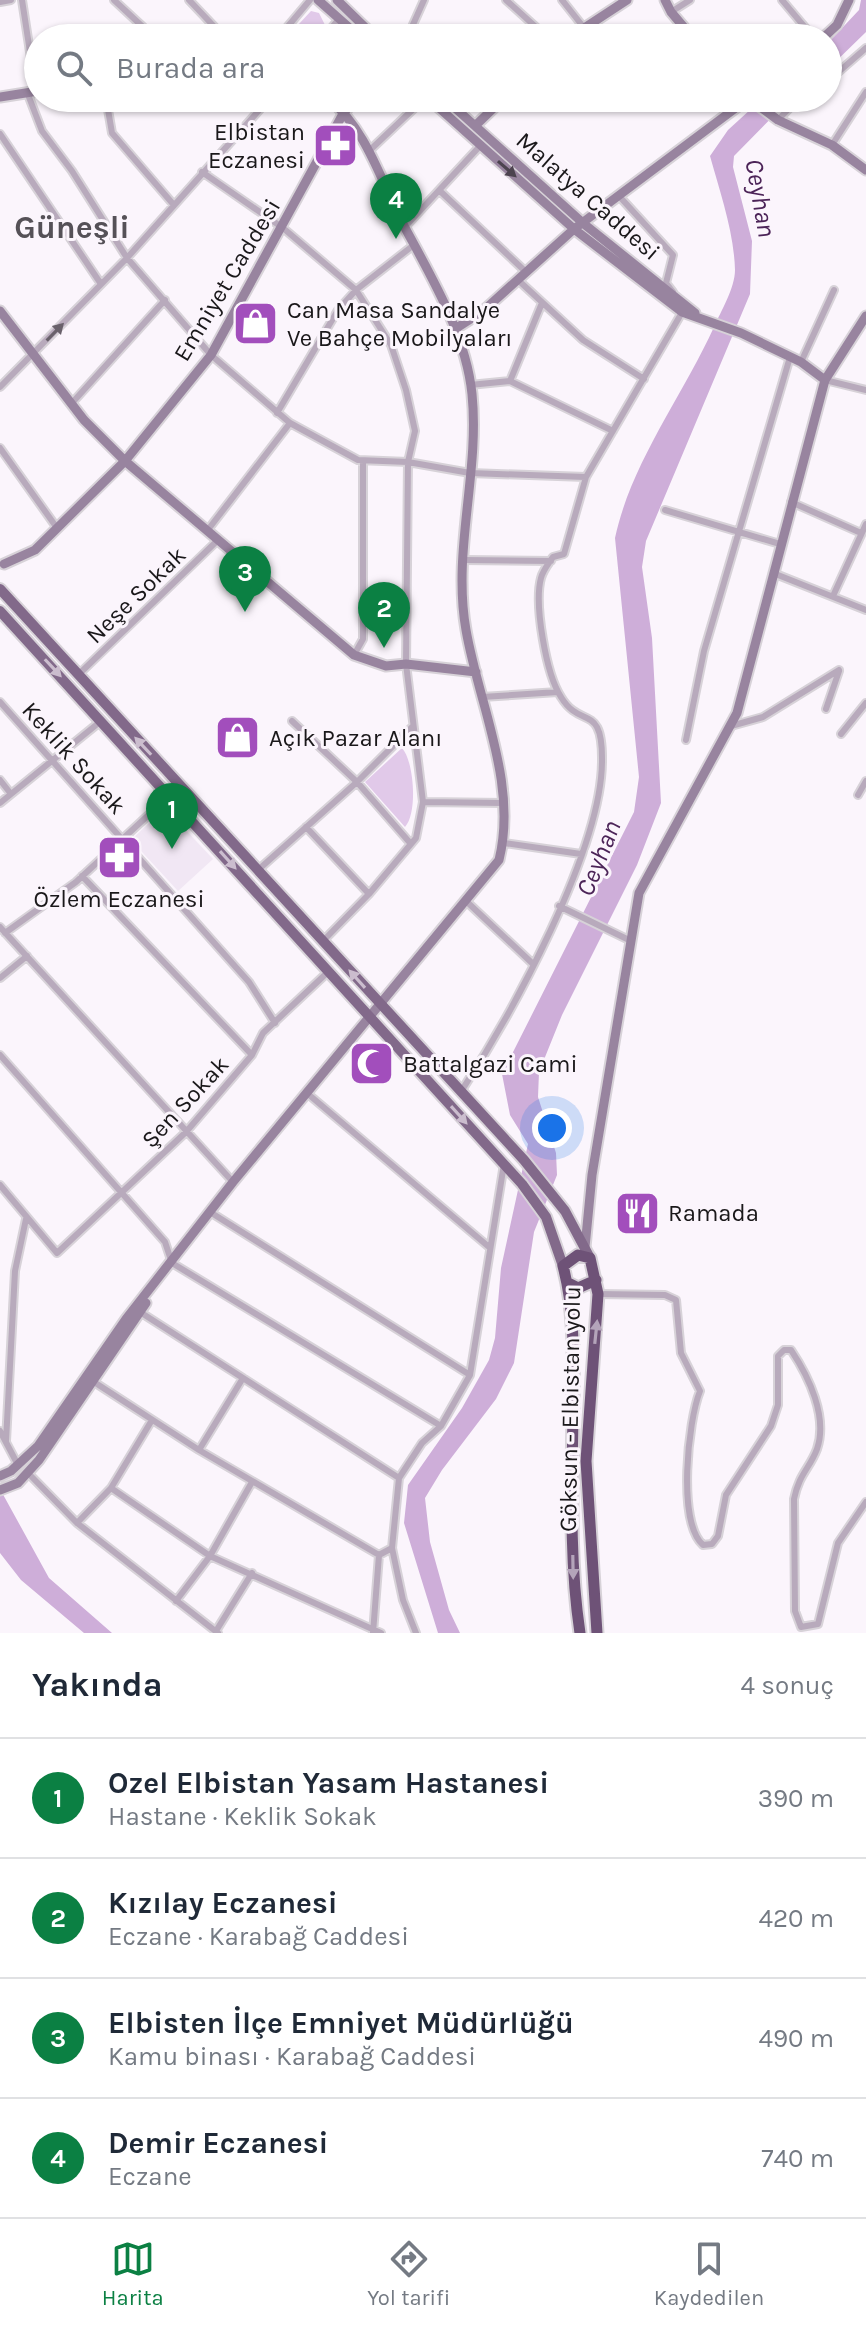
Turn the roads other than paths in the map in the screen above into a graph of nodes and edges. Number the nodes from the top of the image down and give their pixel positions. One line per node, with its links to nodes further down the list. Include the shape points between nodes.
1 (11, 0): 16 (street)
2 (22, 0): 19 (street)
3 (114, 0): 20 (street)
4 (189, 0): 21 (street)
5 (310, 0): 22 (street)
6 (318, 0): 18 (street)
7 (337, 0): 25 (street)
8 (424, 0): 26 (street)
9 (506, 0): 27 (street)
10 (562, 0): 28 (street)
11 (627, 0): 29 (street)
12 (665, 0): 17 (street)
13 (690, 0): 17 (street)
14 (782, 0): 31 (street)
15 (849, 0): 32 (street)
16 (0, 2)
17 (671, 12): 30 (street)
18 (339, 19): 23 (street); 24 (street)
19 (25, 24)
20 (140, 24)
21 (212, 24)
22 (290, 24)
23 (335, 24)
24 (345, 24)
25 (362, 24)
26 (413, 24)
27 (533, 24)
28 (582, 24)
29 (593, 24)
30 (681, 24)
31 (802, 24)
32 (837, 24)
33 (866, 48): 34 (street)
34 (842, 69)
35 (866, 92): 52 (street)
36 (24, 93): 37 (street)
37 (0, 97)
38 (38, 112): 64 (street, via 42,131)
39 (108, 112): 59 (street, via 112,133)
40 (257, 112): 56 (street)
41 (344, 112): 54 (street); 62 (street, Emniyet Caddesi)
42 (411, 112): 54 (street)
43 (442, 112): 53 (street)
44 (461, 112): 50 (street, Malatya Caddesi)
45 (489, 112): 50 (street)
46 (732, 112): 58 (street)
47 (767, 112): 49 (street)
48 (786, 112): 49 (street)
49 (778, 120): 52 (street)
50 (476, 125): 61 (street, Malatya Caddesi)
51 (0, 134): 67 (street)
52 (832, 145): 55 (street)
53 (480, 146): 57 (street); 61 (street, one-way to 61)
54 (369, 151): 60 (street)
55 (866, 170)
56 (202, 172): 59 (street); 62 (street)
57 (440, 191): 60 (street); 65 (street)
58 (619, 196): 61 (street); 72 (street, via 673,255 666,283)
59 (173, 204): 64 (street)
60 (405, 227): 63 (street)
61 (579, 227): 65 (street); 72 (street)
62 (283, 228): 68 (street); 77 (street, Emniyet Caddesi)
63 (415, 244): 68 (street); 75 (street)
64 (127, 258): 67 (street); 70 (street)
65 (526, 272): 66 (street)
66 (518, 280): 71 (street); 75 (street)
67 (101, 284): 76 (street, one-way to 67)
68 (356, 290): 87 (street, via 338,310); 92 (street, via 391,345 406,390 415,431)
69 (834, 290): 79 (street)
70 (165, 300): 77 (street); 86 (street)
71 (542, 303): 80 (street, via 583,340); 82 (street)
72 (684, 309): 78 (street); 80 (street)
73 (0, 311): 76 (street)
74 (866, 316): 81 (street)
75 (455, 329): 83 (street)
76 (34, 353): 84 (street); 86 (street)
77 (211, 355): 87 (street); 93 (street, Emniyet Caddesi)
78 (790, 357): 79 (street); 101 (street)
79 (801, 362): 81 (street)
80 (644, 379): 89 (street)
81 (825, 380): 85 (street); 96 (street)
82 (510, 381): 83 (street); 89 (street)
83 (470, 385): 94 (street)
84 (0, 387)
85 (866, 390)
86 (72, 403): 93 (street)
87 (277, 413): 88 (street)
88 (290, 423): 91 (street); 100 (street)
89 (613, 431): 95 (street)
90 (0, 448): 98 (street)
91 (363, 461): 92 (street); 112 (street, via 363,639)
92 (408, 462): 94 (street); 113 (street)
93 (129, 464): 98 (street, Emniyet Caddesi); 100 (street)
94 (470, 473): 95 (street); 104 (street)
95 (586, 477): 105 (street, via 564,554)
96 (791, 502): 99 (street); 103 (street)
97 (665, 510): 101 (street)
98 (57, 528): 106 (street, Emniyet Caddesi, via 35,550)
99 (864, 528): 109 (street)
100 (207, 531): 102 (street)
101 (738, 531): 103 (street); 126 (street, via 704,651)
102 (218, 540): 112 (street); 115 (street, Neşe Sokak)
103 (780, 544): 107 (street)
104 (463, 560): 105 (street); 114 (street, via 465,627)
105 (551, 561): 116 (street, via 541,574 538,593)
106 (2, 564)
107 (773, 573): 109 (street); 124 (street)
108 (0, 589): 115 (main road, Göksun - Elbistan yolu)
109 (833, 596): 110 (street)
110 (866, 610)
111 (0, 611): 121 (main road, Göksun - Elbistan yolu, one-way to 121)
112 (354, 655): 113 (street, via 386,666)
113 (406, 664): 114 (street); 123 (street)
114 (476, 672): 117 (street)
115 (78, 675): 142 (main road, Göksun - Elbistan yolu, one-way to 115)
116 (558, 692): 117 (street); 141 (street, via 571,708 594,719 602,734 600,799)
117 (482, 697): 136 (street)
118 (0, 702): 127 (street, Keklik Sokak)
119 (866, 703): 125 (street)
120 (826, 709): 124 (street, via 839,670 763,717)
121 (101, 721): 127 (street); 133 (main road, Göksun - Elbistan yolu)
122 (292, 721): 130 (street)
123 (413, 726): 130 (street); 134 (street)
124 (731, 726): 148 (street, via 639,893)
125 (841, 734)
126 (686, 740)
127 (52, 761): 131 (street); 138 (street, Keklik Sokak)
128 (0, 780): 131 (street)
129 (866, 781): 132 (street)
130 (357, 782): 137 (street); 140 (street)
131 (11, 794): 135 (street)
132 (858, 795)
133 (169, 796): 138 (street); 152 (main road, Göksun - Elbistan yolu, one-way to 152)
134 (423, 802): 136 (street); 140 (street)
135 (0, 803)
136 (504, 803): 139 (street)
137 (306, 827): 142 (street); 144 (street)
138 (123, 839): 143 (street); 156 (street, Keklik Sokak, via 249,982)
139 (504, 843): 141 (street); 145 (street, via 499,860)
140 (411, 844): 144 (street)
141 (581, 854): 146 (street)
142 (258, 870): 149 (main road, Göksun - Elbistan yolu)
143 (82, 876): 147 (street); 158 (street)
144 (369, 894): 149 (street)
145 (466, 901): 151 (street); 154 (street)
146 (559, 906): 148 (street); 151 (street)
147 (3, 930): 150 (street)
148 (629, 940): 169 (street, via 592,1175)
149 (323, 941): 154 (main road, Göksun - Elbistan yolu, one-way to 149)
150 (27, 956): 153 (street); 161 (street)
151 (532, 963): 159 (street)
152 (329, 971): 155 (main road, Göksun - Elbistan yolu); 156 (street, Şen Sokak)
153 (0, 978)
154 (380, 1005): 155 (street); 159 (main road, Göksun - Elbistan yolu)
155 (372, 1018): 160 (street); 162 (main road, Göksun - Elbistan yolu, one-way to 162)
156 (275, 1023): 158 (street, Şen Sokak)
157 (0, 1055): 165 (street)
158 (252, 1055): 161 (street, Şen Sokak)
159 (462, 1090): 169 (main road, Göksun - Elbistan yolu, via 554,1196)
160 (308, 1094): 163 (street); 168 (street)
161 (186, 1132): 163 (street); 165 (street, Şen Sokak)
162 (504, 1164): 168 (street); 171 (main road, Göksun - Elbistan yolu, via 546,1217)
163 (233, 1182): 166 (street)
164 (0, 1185): 167 (street)
165 (121, 1194): 167 (street, Şen Sokak, via 57,1253); 170 (street, via 165,1242)
166 (210, 1212): 170 (street); 176 (street)
167 (26, 1219): 182 (street, via 15,1271)
168 (489, 1247): 176 (street)
169 (587, 1253): 171 (highway); 172 (highway, Göksun - Elbistan yolu)
170 (172, 1263): 175 (street); 180 (street); 184 (street, via 126,1319 38,1446)
171 (563, 1266): 173 (highway, Göksun - Elbistan yolu)
172 (596, 1280): 173 (highway, via 578,1288); 174 (highway, Göksun - Elbistan yolu)
173 (568, 1283): 201 (highway, Göksun - Elbistan yolu, one-way to 201, via 575,1332 573,1590)
174 (598, 1294): 191 (street, via 665,1295 676,1300 681,1353 700,1391 693,1411 689,1523 703,1545 718,1536 726,1495 771,1426 778,1405 778,1356 791,1350 801,1365 814,1394 821,1431 794,1499 795,1611 801,1627 818,1624 838,1543); 202 (highway, Göksun - Elbistan yolu, one-way to 174, via 586,1461)
175 (140, 1312): 177 (street); 178 (street)
176 (470, 1375): 180 (street)
177 (243, 1378): 183 (street); 187 (street)
178 (94, 1382): 179 (street); 185 (street)
179 (152, 1420): 183 (street); 189 (street)
180 (441, 1426): 187 (street, via 422,1443)
181 (0, 1431): 182 (street)
182 (6, 1441): 184 (street)
183 (199, 1450): 188 (street)
184 (15, 1468): 186 (street)
185 (27, 1472): 190 (street, via 18,1483); 192 (street)
186 (0, 1476)
187 (399, 1478): 193 (street)
188 (252, 1482): 194 (street); 195 (street)
189 (111, 1488): 192 (street); 195 (street)
190 (0, 1490)
191 (866, 1502)
192 (77, 1523): 197 (street)
193 (392, 1548): 194 (street); 200 (street)
194 (379, 1555): 199 (street)
195 (210, 1556): 196 (street); 197 (street)
196 (252, 1573): 198 (street); 199 (street)
197 (176, 1601): 198 (street)
198 (217, 1632)
199 (376, 1632)
200 (416, 1633)
201 (580, 1633)
202 (597, 1633)

